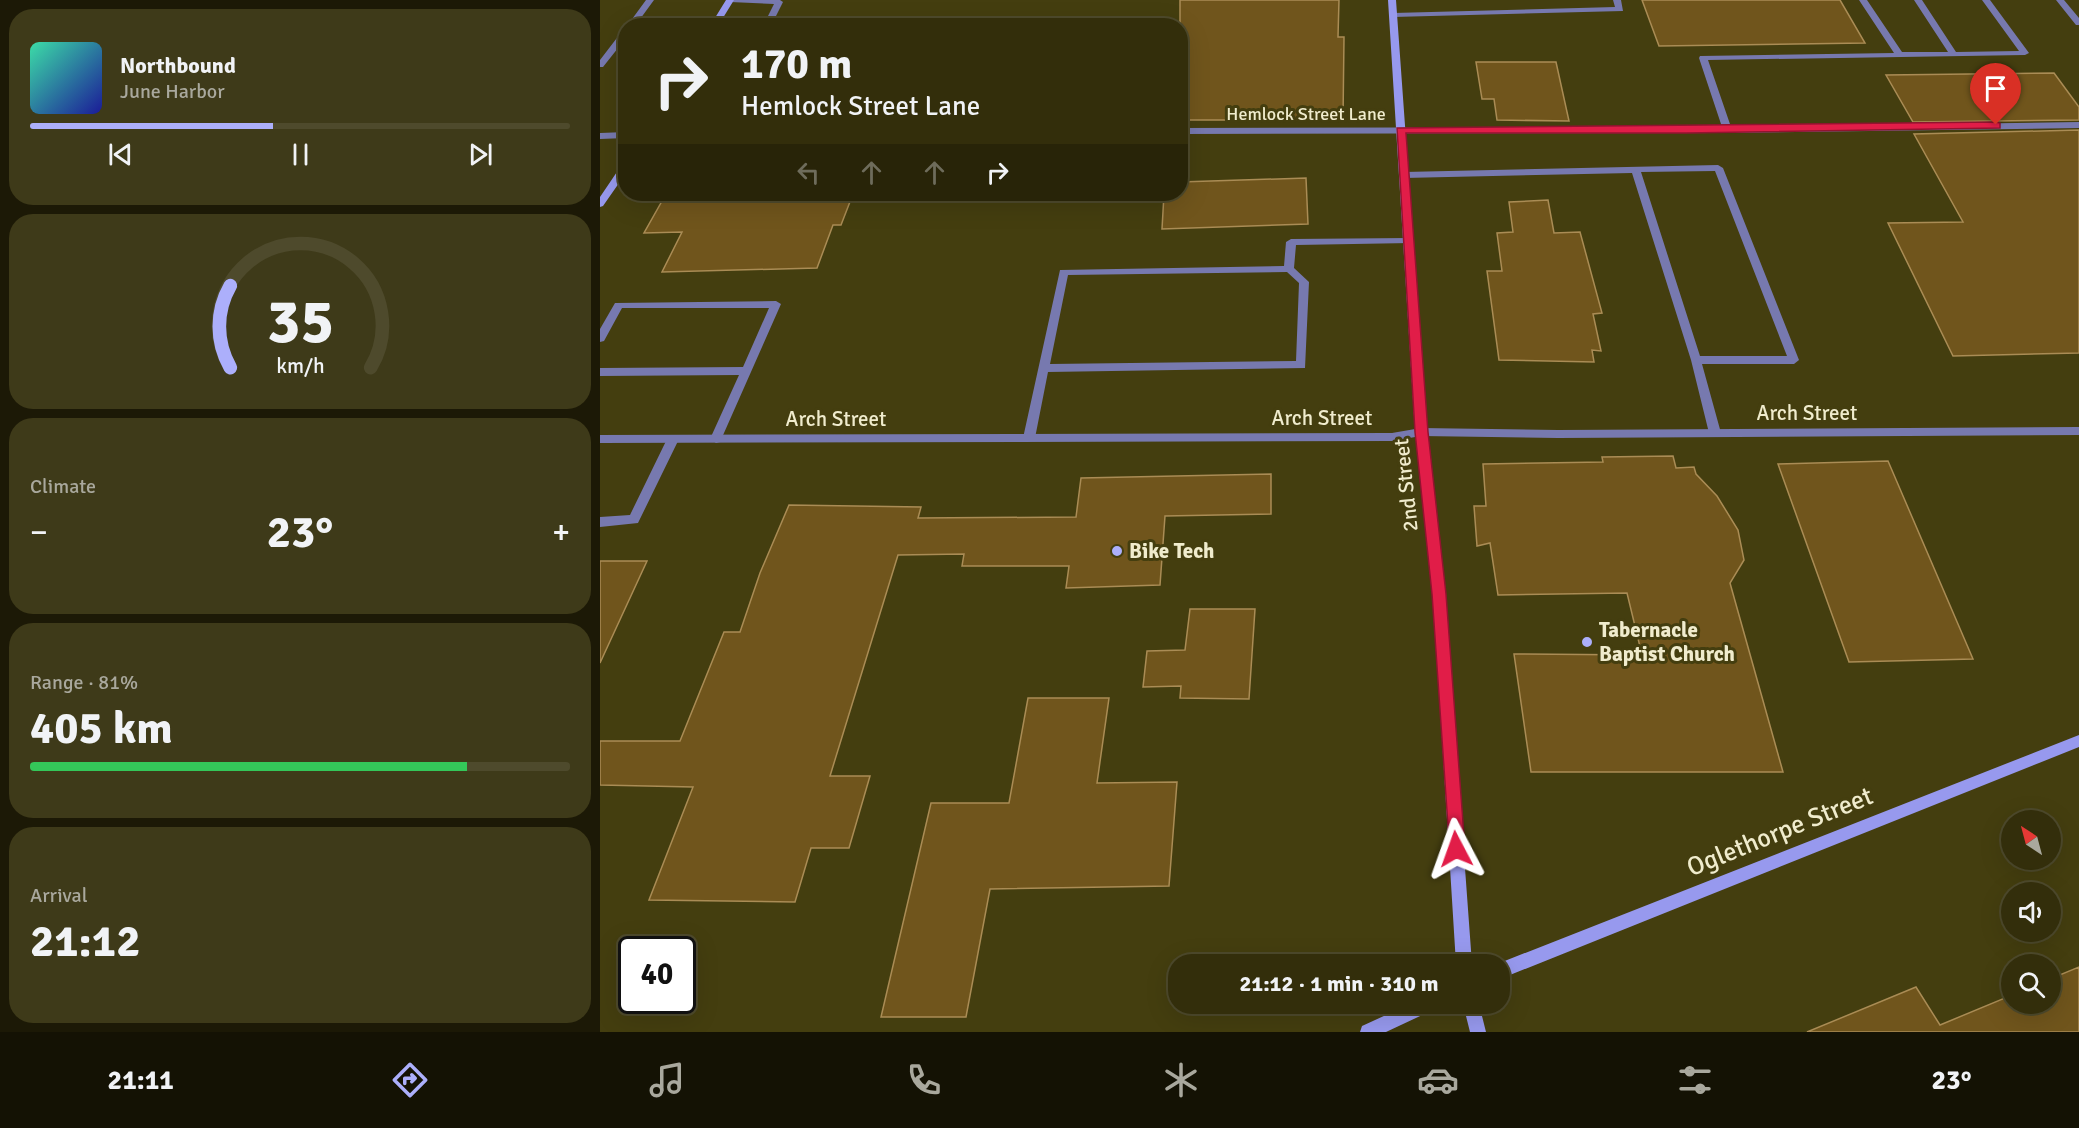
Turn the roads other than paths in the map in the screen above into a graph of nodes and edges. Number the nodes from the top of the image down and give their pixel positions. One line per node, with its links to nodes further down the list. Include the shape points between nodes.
1 (650, 0): 10 (street)
2 (730, 0): 11 (street); 12 (street, via 779,2)
3 (1392, 0): 9 (street, 2nd Street)
4 (1617, 0): 9 (street, via 1620,9)
5 (1863, 0): 16 (street)
6 (1918, 0): 15 (street)
7 (1986, 0): 15 (street, via 2025,53)
8 (2060, 0): 13 (street)
9 (1393, 15): 19 (street, 2nd Street)
10 (637, 18)
11 (719, 18)
12 (771, 18)
13 (2079, 23)
14 (618, 42): 17 (street)
15 (1954, 54): 16 (street)
16 (1900, 55): 20 (street, via 1702,58)
17 (600, 65)
18 (2079, 125): 20 (street, Hemlock Street Lane)
19 (1401, 130): 20 (street, Hemlock Street Lane); 21 (street, Hemlock Street Lane); 25 (street, 2nd Street)
20 (1728, 130)
21 (1188, 131)
22 (618, 135): 23 (street)
23 (600, 136)
24 (1635, 169): 25 (street); 31 (street); 31 (street, via 1718,168 1794,360)
25 (1404, 174): 28 (street, 2nd Street)
26 (618, 177): 27 (street)
27 (600, 204)
28 (1408, 241): 29 (street, via 1291,242); 36 (street, 2nd Street)
29 (1289, 269): 32 (street, via 1064,272); 32 (street, via 1304,282 1301,365)
30 (600, 338): 33 (street, via 619,305 776,304)
31 (1696, 360): 37 (street)
32 (1043, 368): 38 (street)
33 (746, 371): 34 (street); 41 (street)
34 (600, 372)
35 (2079, 431): 37 (street, Arch Street)
36 (1421, 432): 37 (street, Arch Street); 38 (street, Arch Street, via 1392,437); 44 (street, 2nd Street, via 1439,594)
37 (1715, 433)
38 (1029, 438): 41 (street, Arch Street)
39 (600, 439): 40 (street, Arch Street)
40 (673, 439): 41 (street, Arch Street); 42 (street, via 634,520)
41 (716, 439)
42 (600, 522)
43 (2079, 741): 45 (street, Oglethorpe Street)
44 (1463, 954)
45 (1510, 967)
46 (1405, 1014): 48 (street)
47 (1474, 1014): 49 (street)
48 (1368, 1032)
49 (1478, 1032)

